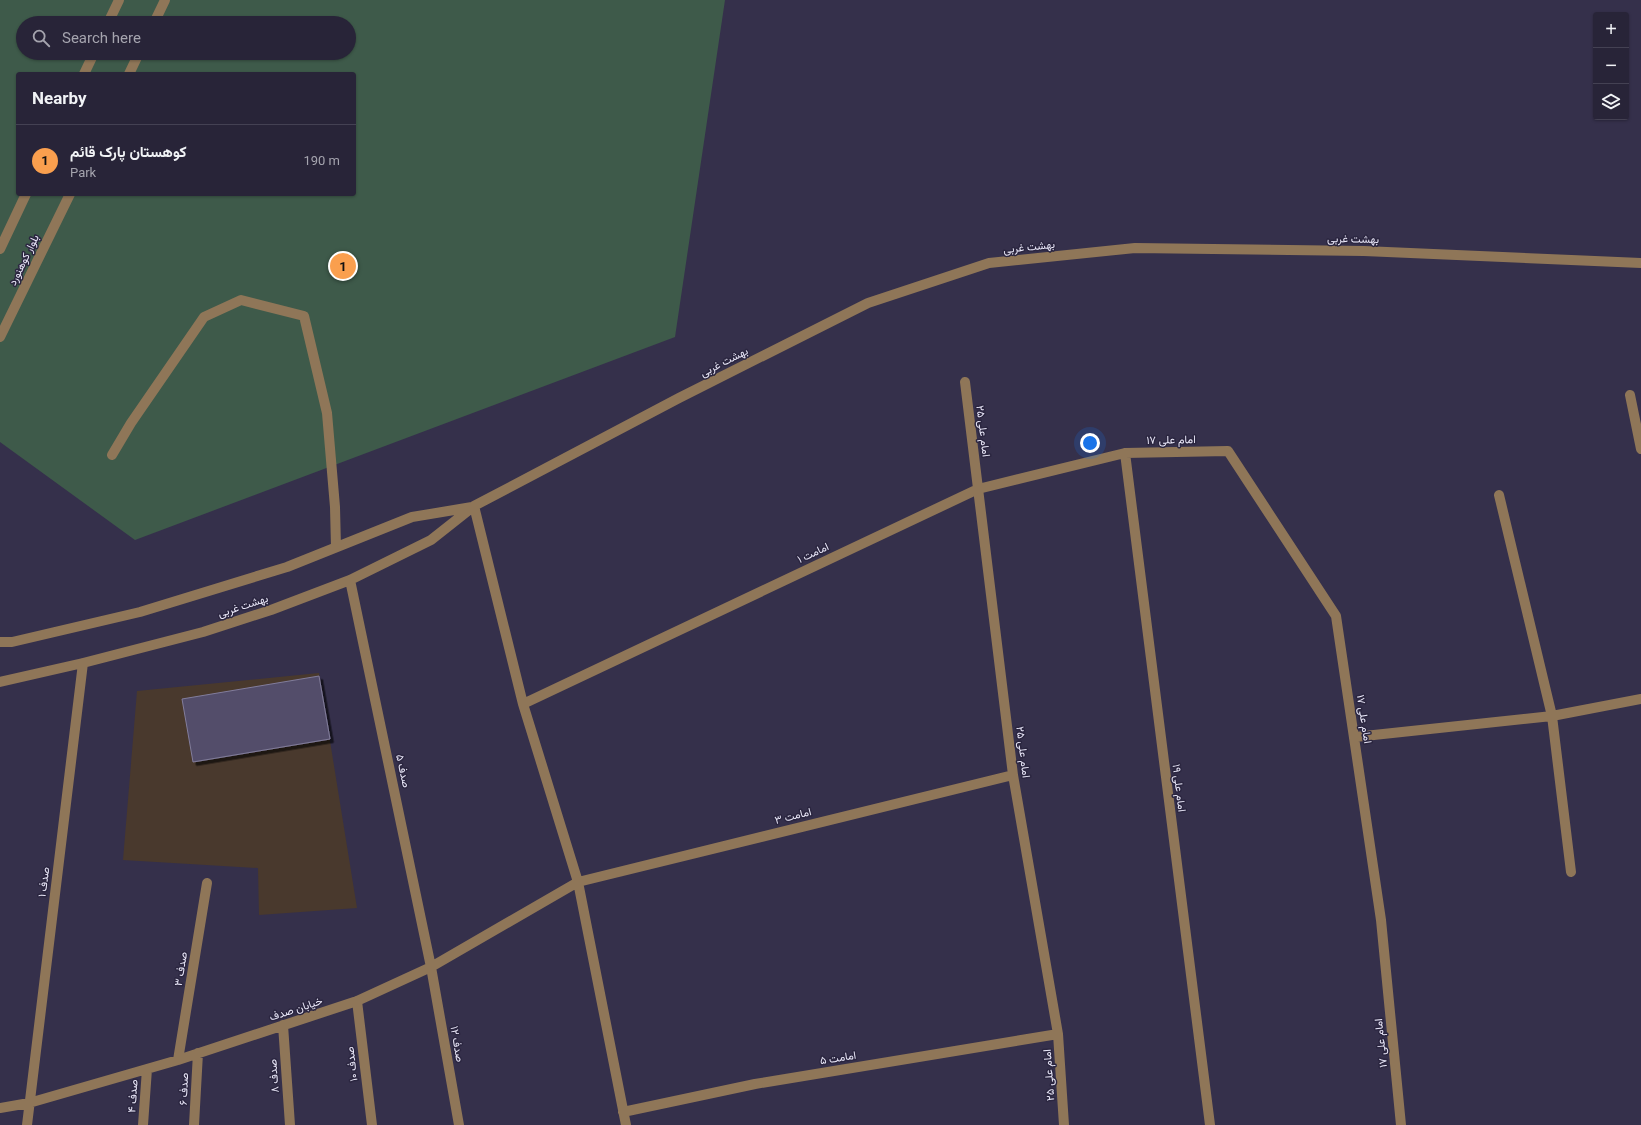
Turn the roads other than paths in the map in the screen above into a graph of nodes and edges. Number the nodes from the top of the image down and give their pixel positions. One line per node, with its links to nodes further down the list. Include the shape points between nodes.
1 (119, 0): 3 (street)
2 (165, 0): 4 (street)
3 (111, 16)
4 (157, 16)
5 (91, 60): 7 (street)
6 (136, 60): 8 (street)
7 (85, 72)
8 (130, 72)
9 (25, 196): 11 (street)
10 (69, 196): 13 (street, بلوار کوهنورد)
11 (0, 249)
12 (1641, 263): 21 (street, بهشت غربی, via 1364,251 1135,248 989,263 868,304 679,398)
13 (0, 337)
14 (965, 382): 19 (street, امام علی ۲۵)
15 (1630, 394): 16 (street)
16 (1641, 449)
17 (1125, 453): 19 (street, امامت ۱); 30 (street, امام علی ۱۷, via 1228,451 1336,616); 53 (street, امام علی ۱۹)
18 (112, 455): 22 (street, via 204,317 241,300 304,316 327,413)
19 (978, 489): 28 (street, امامت ۱); 31 (street, امام علی ۲۵)
20 (1499, 495): 29 (street)
21 (474, 506): 22 (street, بهشت غربی, via 412,516); 23 (street, بهشت غربی, via 431,540); 28 (street)
22 (336, 547): 24 (street, بهشت غربی, via 287,567 140,612 12,642)
23 (350, 580): 25 (street, بهشت غربی, via 203,632); 35 (street, صدف ۵)
24 (0, 642)
25 (83, 664): 26 (street, بهشت غربی); 42 (street, صدف ۱)
26 (0, 682)
27 (1641, 699): 29 (street)
28 (523, 704): 33 (street)
29 (1552, 716): 30 (street); 32 (street)
30 (1355, 737): 54 (street, امام علی ۱۷, via 1381,920)
31 (1013, 775): 33 (street, امامت ۳); 38 (street, امام علی ۲۵)
32 (1571, 872)
33 (578, 882): 35 (street, خیابان صدف); 44 (street)
34 (207, 883): 40 (street, صدف ۳)
35 (431, 967): 36 (street, خیابان صدف); 50 (street, صدف ۱۲)
36 (357, 1001): 37 (street, خیابان صدف); 49 (street, صدف ۱۰)
37 (283, 1026): 39 (street, خیابان صدف); 48 (street, صدف ۸)
38 (1058, 1034): 44 (street, امامت ۵, via 755,1084); 52 (street, امام علی ۲۵)
39 (198, 1053): 40 (street, خیابان صدف); 47 (street, صدف ۶)
40 (178, 1060): 41 (street, خیابان صدف)
41 (147, 1069): 42 (street, خیابان صدف); 46 (street, صدف ۴)
42 (29, 1103): 43 (street, خیابان صدف); 45 (street, صدف ۱)
43 (0, 1108)
44 (623, 1112): 51 (street)
45 (27, 1125)
46 (143, 1125)
47 (194, 1125)
48 (290, 1125)
49 (372, 1125)
50 (459, 1125)
51 (626, 1125)
52 (1064, 1125)
53 (1210, 1125)
54 (1401, 1125)

